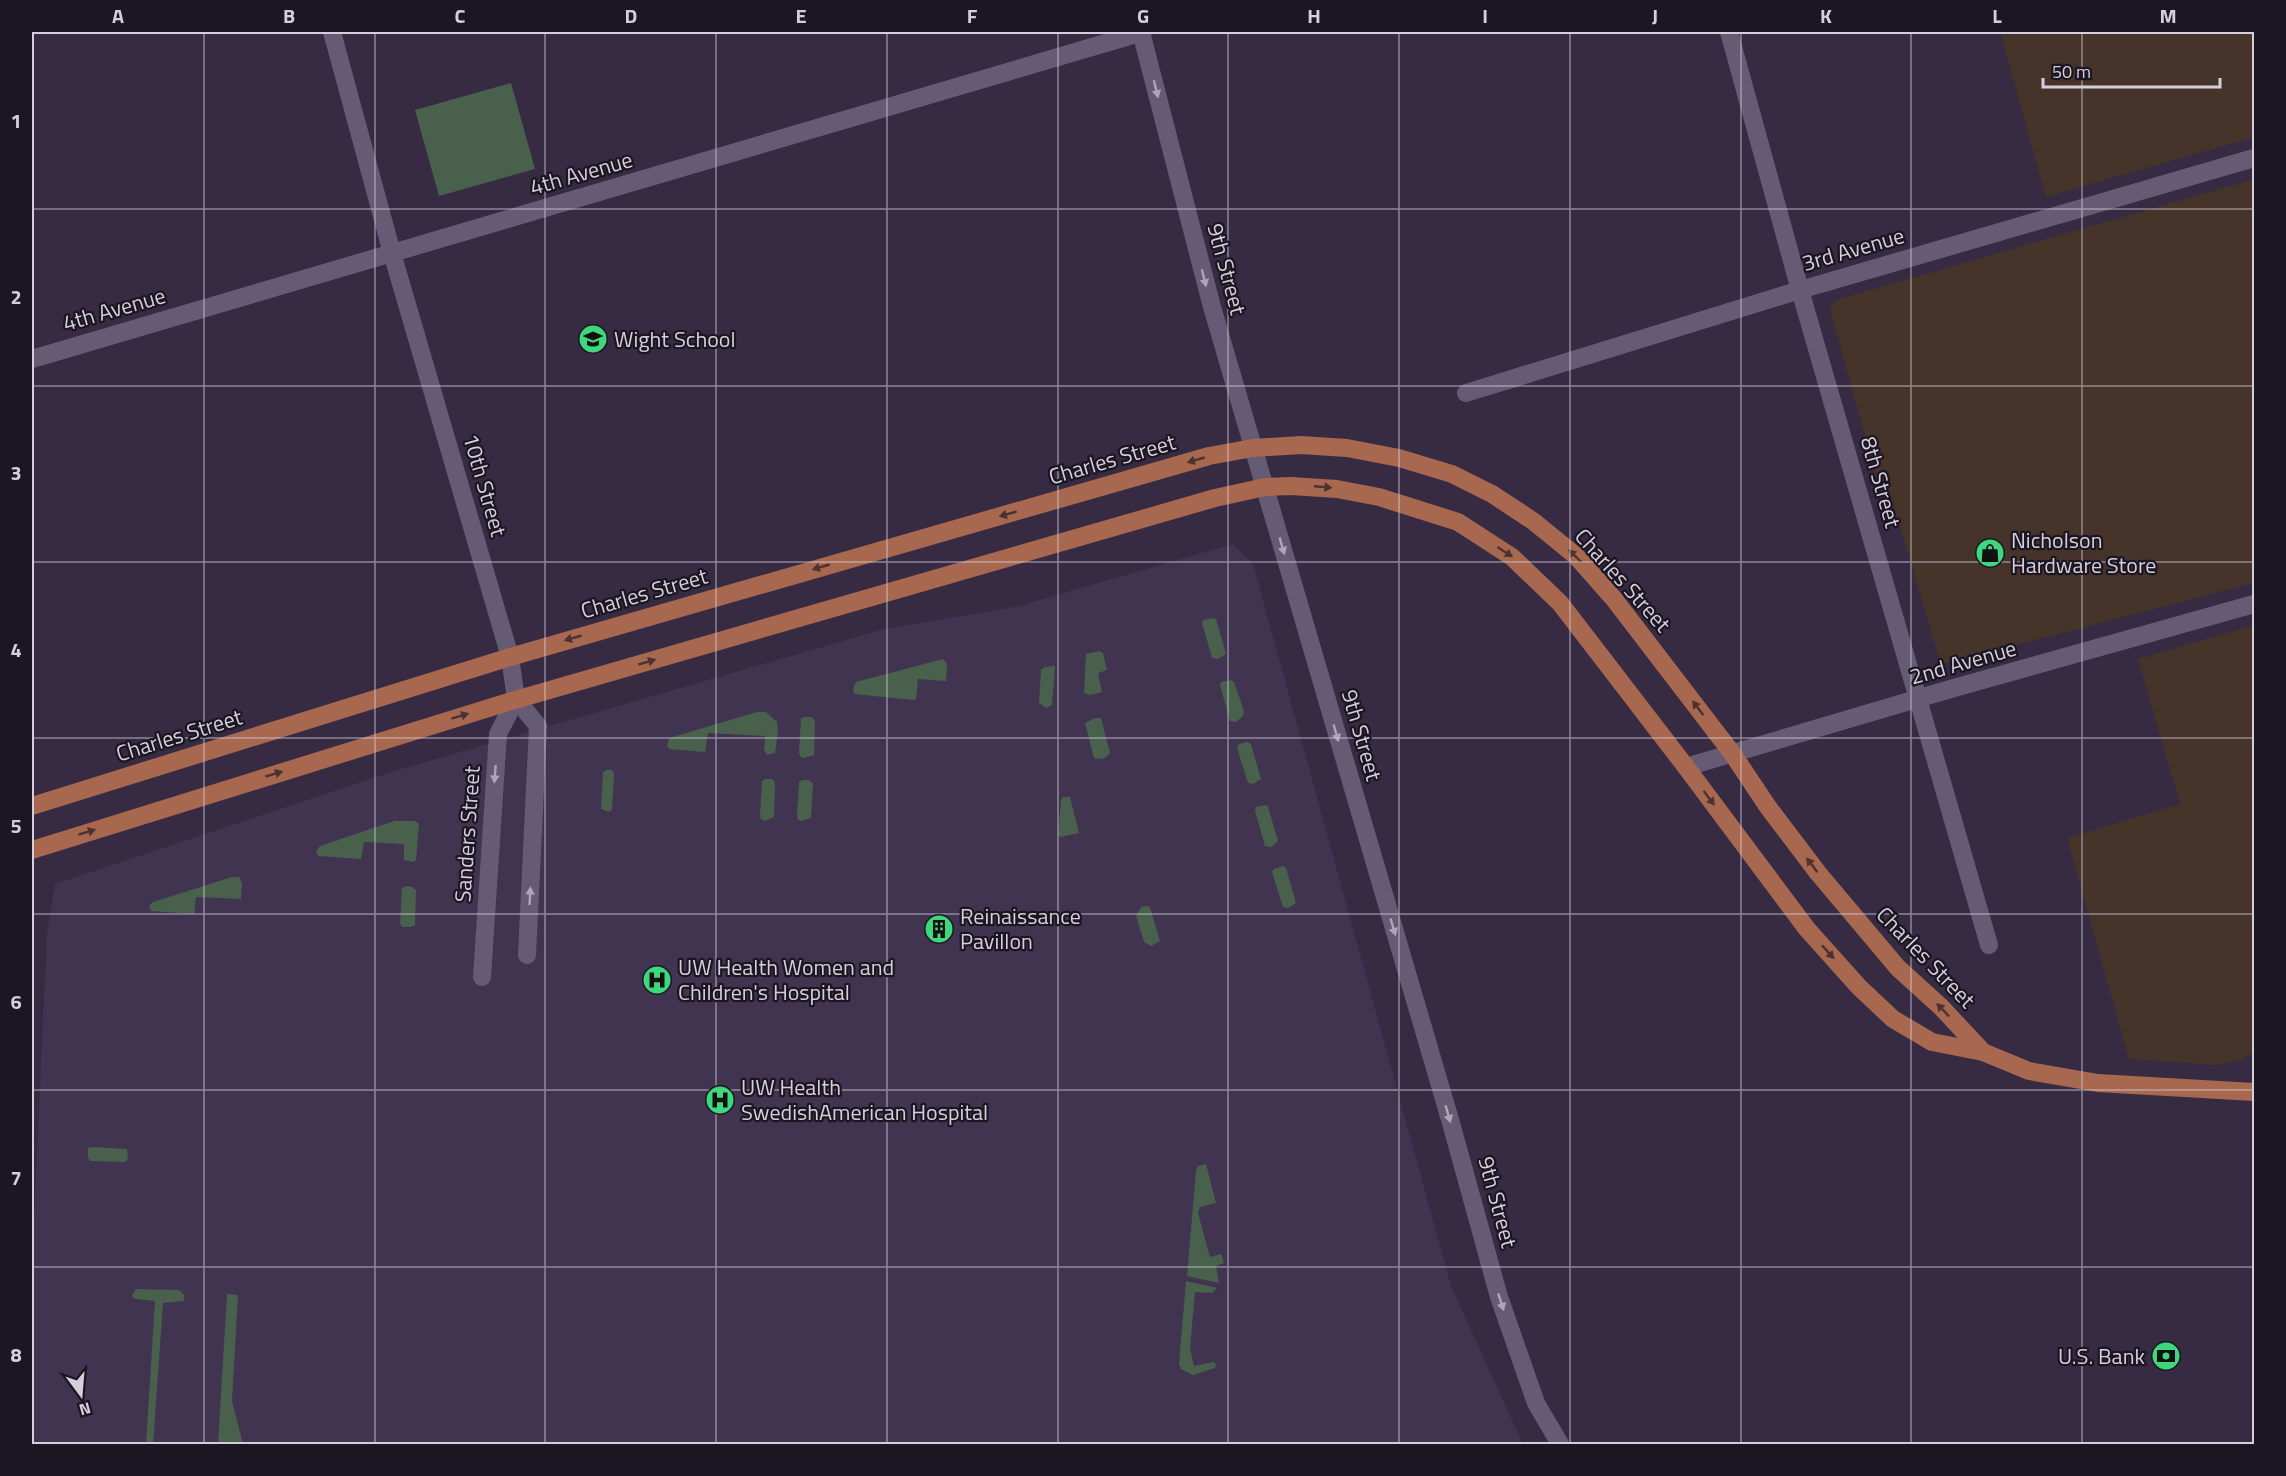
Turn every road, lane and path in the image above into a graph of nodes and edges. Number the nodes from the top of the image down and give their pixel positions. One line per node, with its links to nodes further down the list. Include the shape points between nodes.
1 (332, 32): 5 (street, 10th Street)
2 (1142, 32): 5 (street, 4th Avenue); 9 (street, 9th Street, one-way to 9, via 1212,307)
3 (1728, 32): 6 (street, 8th Street)
4 (2254, 158): 6 (street, 3rd Avenue)
5 (392, 253): 7 (street, 4th Avenue); 12 (street, 10th Street)
6 (1800, 290): 8 (street, 3rd Avenue); 14 (street, 8th Street)
7 (32, 359)
8 (1466, 393)
9 (1253, 448): 10 (street, 9th Street); 12 (main road, Charles Street, one-way to 12, via 1209,456); 15 (main road, Charles Street, one-way to 9, via 1614,598 1576,556 1492,494 1452,474 1399,458 1294,445)
10 (1265, 488): 13 (main road, Charles Street, one-way to 10, via 1215,498); 16 (main road, Charles Street, one-way to 16, via 1312,486 1379,497 1458,522 1512,557 1560,603); 24 (street, 9th Street, one-way to 24, via 1499,1297 1536,1403)
11 (2254, 604): 14 (street, 2nd Avenue)
12 (510, 657): 13 (street, 10th Street); 17 (main road, Charles Street)
13 (516, 699): 18 (main road, Charles Street, one-way to 13); 20 (street, one-way to 13, via 538,726); 21 (street, Sanders Street, one-way to 21, via 498,734)
14 (1918, 699): 15 (street, 2nd Avenue); 19 (street, 8th Street)
15 (1732, 753): 16 (street, 2nd Avenue); 22 (main road, Charles Street, one-way to 15, via 1898,968 1768,807)
16 (1686, 767): 22 (main road, Charles Street, one-way to 22, via 1807,929 1859,987 1893,1019 1932,1042)
17 (32, 806)
18 (32, 850)
19 (1989, 945)
20 (527, 954)
21 (482, 977)
22 (1983, 1052): 23 (main road, Charles Street, via 2029,1071 2098,1083)
23 (2254, 1092)
24 (1560, 1444)

